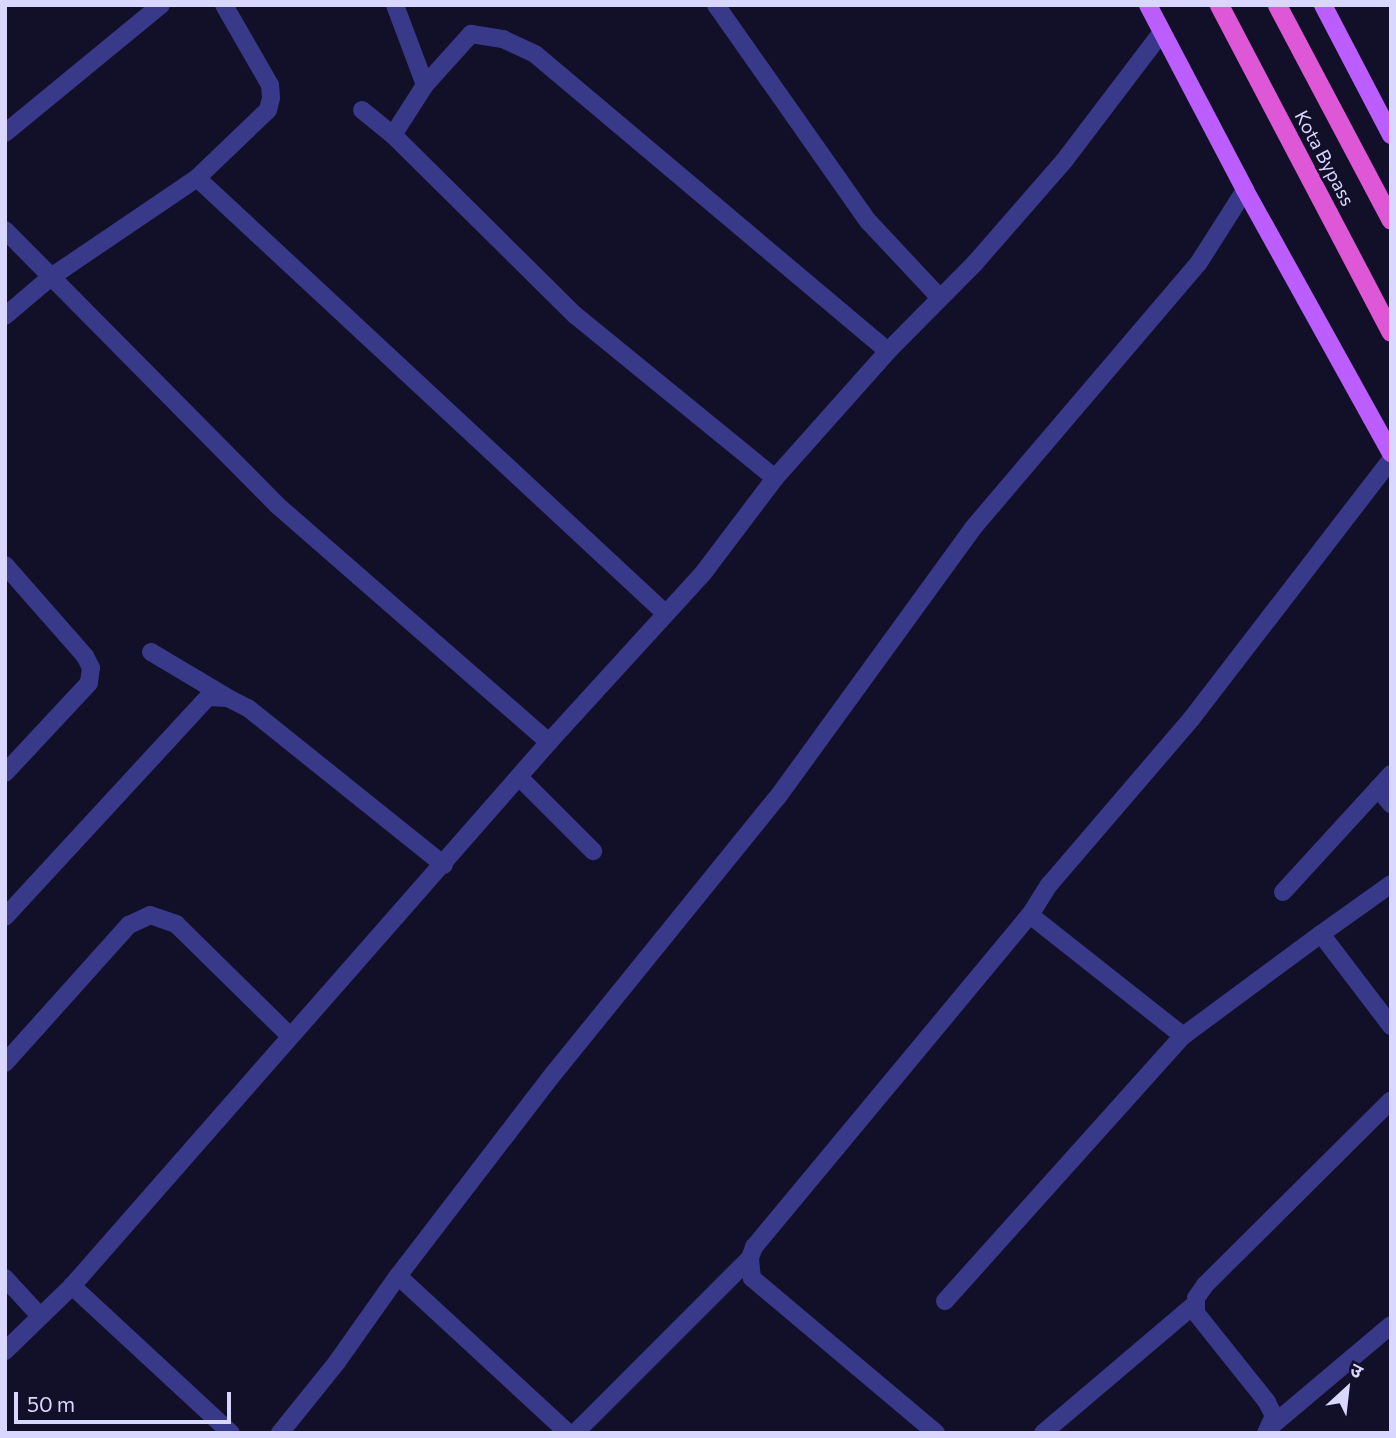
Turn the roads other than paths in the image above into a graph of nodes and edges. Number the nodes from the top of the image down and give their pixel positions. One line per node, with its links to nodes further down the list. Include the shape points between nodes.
1 (161, 5): 12 (street)
2 (224, 5): 15 (street, via 270,85 271,99 268,110)
3 (395, 5): 10 (street)
4 (716, 5): 20 (street, via 868,221)
5 (1148, 5): 9 (main road)
6 (1219, 5): 22 (highway, Kota Bypass)
7 (1277, 5): 17 (highway, Kota Bypass)
8 (1323, 5): 14 (main road)
9 (1162, 32): 16 (main road); 20 (street, via 1064,161)
10 (425, 85): 13 (street); 23 (street, via 471,34 503,39 535,54)
11 (362, 110): 13 (street)
12 (5, 133)
13 (393, 135): 26 (street, via 575,315)
14 (1391, 135)
15 (197, 178): 19 (street); 28 (street)
16 (1245, 190): 24 (main road); 50 (street, via 1198,264 973,527 784,789 554,1073)
17 (1391, 220)
18 (5, 230): 19 (street)
19 (51, 277): 21 (street); 31 (street, via 277,505)
20 (940, 298): 23 (street)
21 (5, 316)
22 (1391, 332)
23 (888, 352): 26 (street)
24 (1391, 453)
25 (1391, 460): 41 (street, via 1192,718 1049,885)
26 (775, 478): 28 (street, via 704,572)
27 (5, 565): 32 (street, via 91,668 89,684)
28 (665, 613): 31 (street)
29 (151, 652): 30 (street)
30 (228, 698): 38 (street, via 248,708); 42 (street, via 208,697)
31 (550, 742): 34 (street)
32 (5, 773)
33 (1391, 774): 35 (street)
34 (519, 777): 37 (street); 38 (street)
35 (1378, 788): 36 (street); 40 (street)
36 (1391, 804)
37 (593, 851)
38 (444, 865): 46 (street)
39 (1391, 884): 43 (street)
40 (1283, 892)
41 (1030, 915): 45 (street); 49 (street, via 754,1247)
42 (5, 917)
43 (1321, 933): 44 (street); 45 (street)
44 (1391, 1026)
45 (1183, 1035): 53 (street)
46 (290, 1036): 47 (street, via 176,924 150,915 129,926); 52 (street)
47 (5, 1063)
48 (1391, 1100): 54 (street, via 1205,1285)
49 (750, 1258): 62 (street); 63 (street, via 752,1278)
50 (398, 1276): 60 (street); 61 (street)
51 (5, 1278): 55 (street)
52 (72, 1286): 55 (street); 59 (street)
53 (945, 1301)
54 (1194, 1305): 58 (street, via 1267,1402 1274,1416); 64 (street)
55 (40, 1316): 57 (street)
56 (1391, 1325): 58 (street)
57 (5, 1351)
58 (1268, 1430)
59 (231, 1433)
60 (281, 1433)
61 (568, 1433)
62 (575, 1433)
63 (936, 1433)
64 (1043, 1433)

